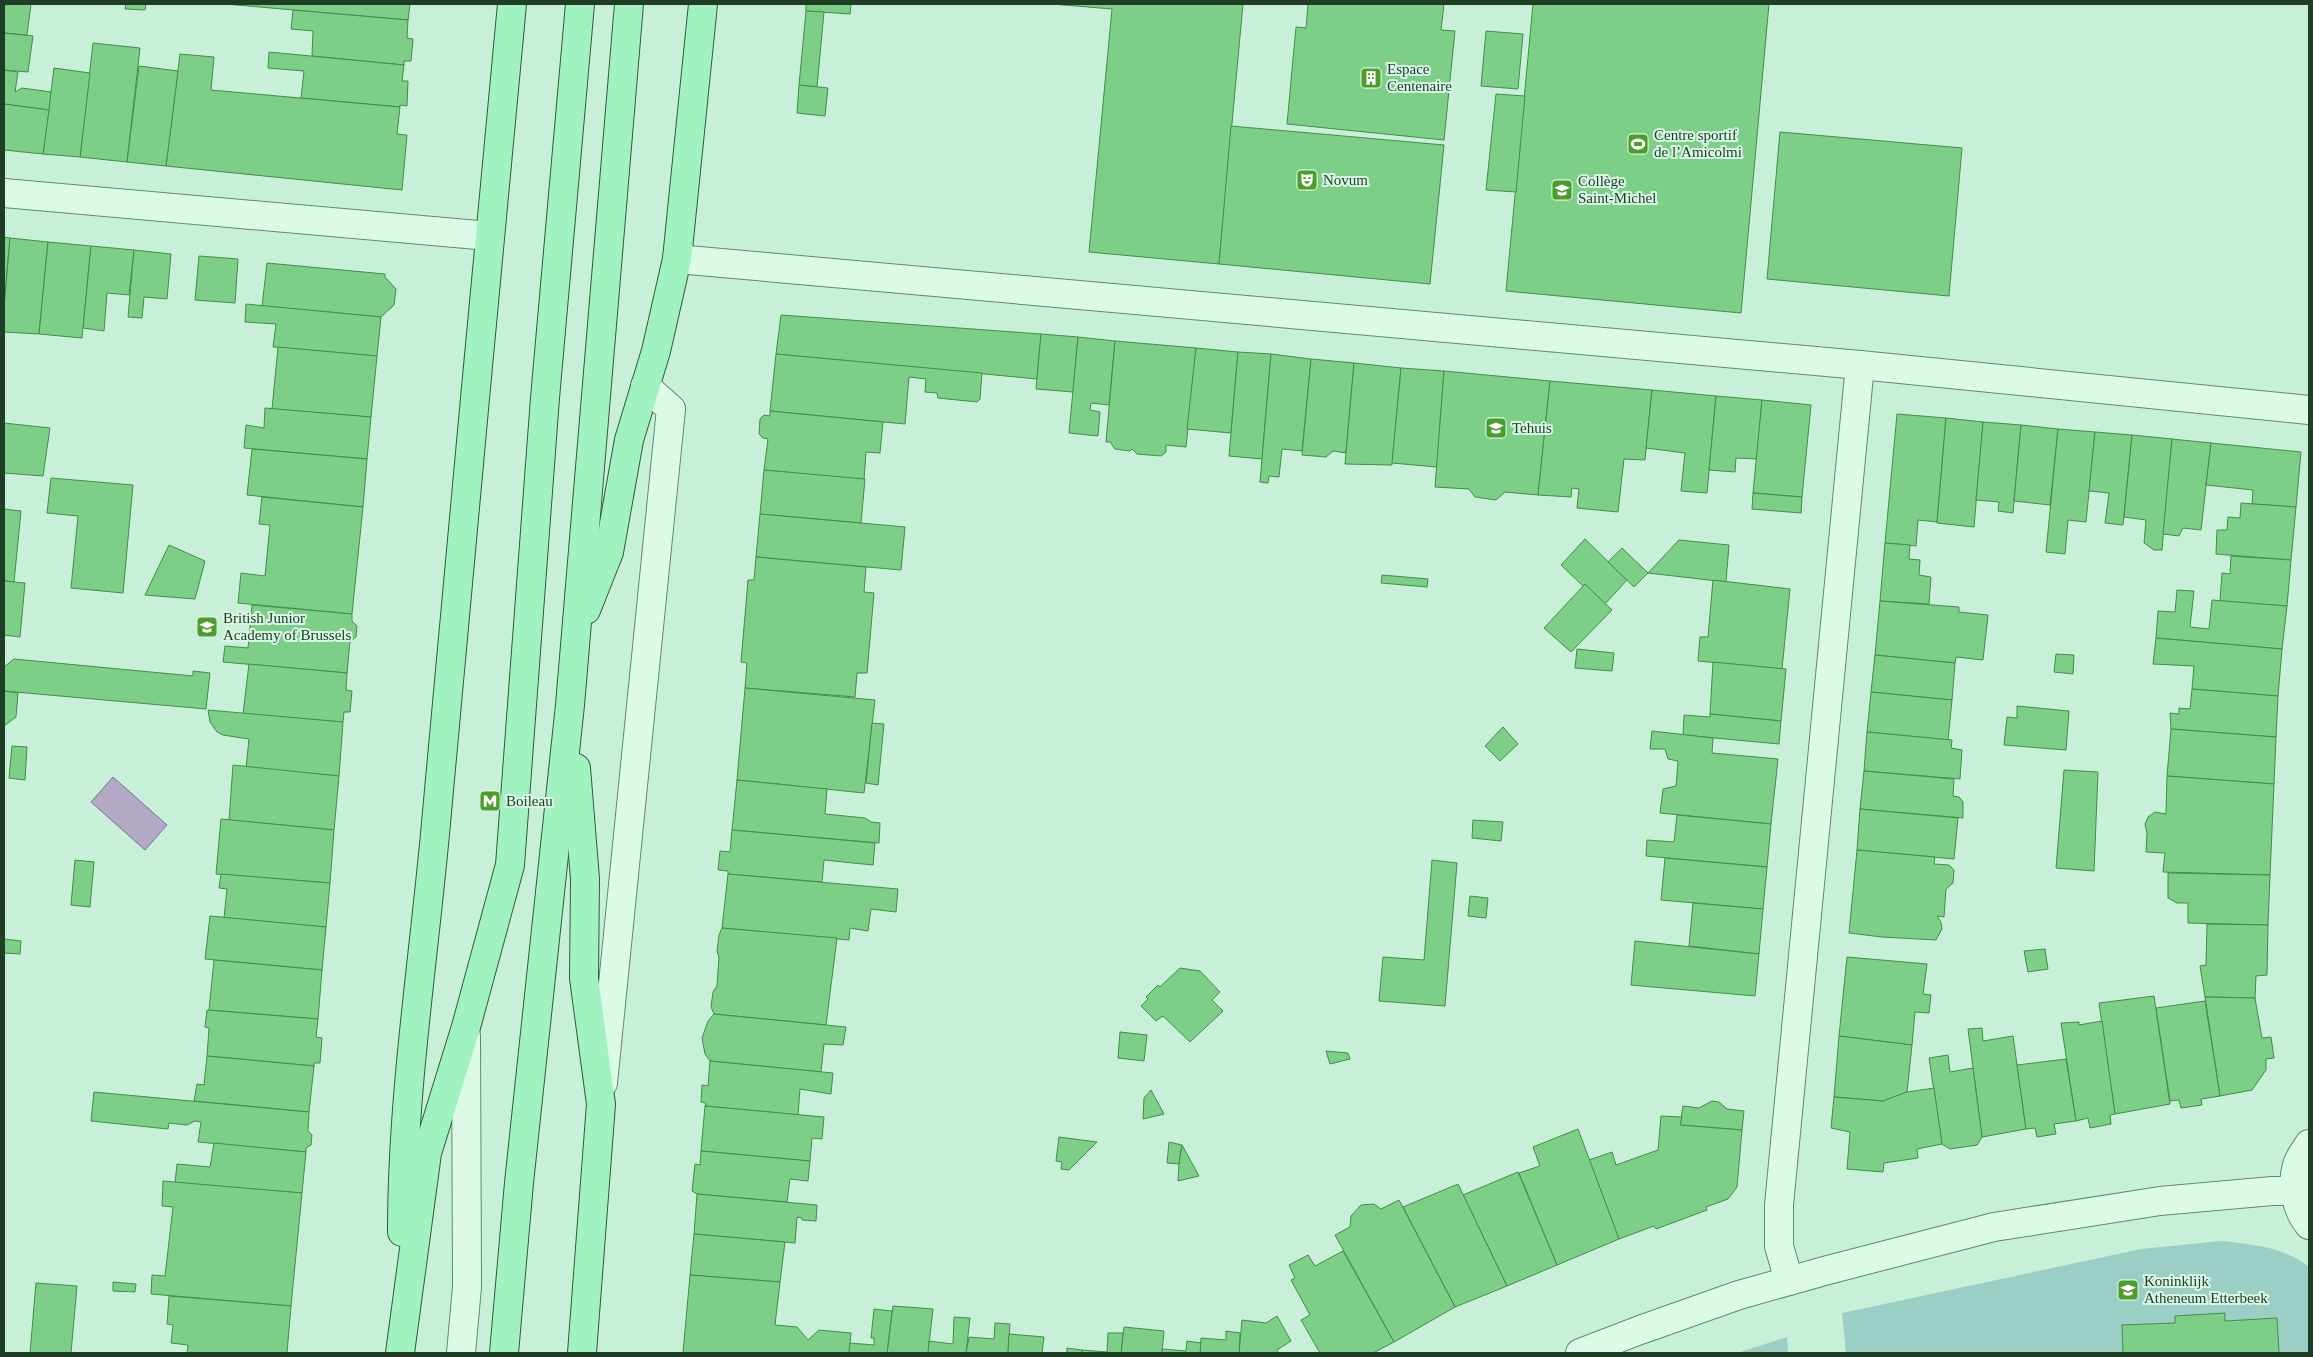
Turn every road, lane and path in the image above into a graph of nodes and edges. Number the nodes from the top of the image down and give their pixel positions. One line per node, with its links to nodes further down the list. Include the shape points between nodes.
1 (512, 4): 6 (main road)
2 (580, 4): 13 (main road, via 545,398 510,865)
3 (629, 4): 11 (main road)
4 (703, 4): 7 (main road)
5 (4, 193): 6 (street)
6 (489, 236): 19 (main road, via 432,875 410,1050 402,1169)
7 (677, 259): 8 (street); 9 (main road)
8 (1860, 364): 10 (street); 18 (street, via 1779,1205 1779,1246)
9 (646, 386): 11 (main road, via 629,440 609,552); 14 (street, via 671,409)
10 (2309, 410)
11 (575, 637): 12 (main road)
12 (570, 705): 14 (main road, via 585,879 584,978); 21 (main road)
13 (466, 1027): 19 (main road, via 427,1154); 20 (street, via 467,1287)
14 (601, 1104): 22 (main road)
15 (2309, 1144): 16 (street, via 2297,1164)
16 (2294, 1191): 17 (street, via 2302,1216); 18 (street, via 2160,1201 1994,1227)
17 (2309, 1225)
18 (1789, 1281): 23 (street, via 1667,1320)
19 (401, 1342)
20 (460, 1353)
21 (504, 1353)
22 (582, 1353)
23 (1580, 1353)

